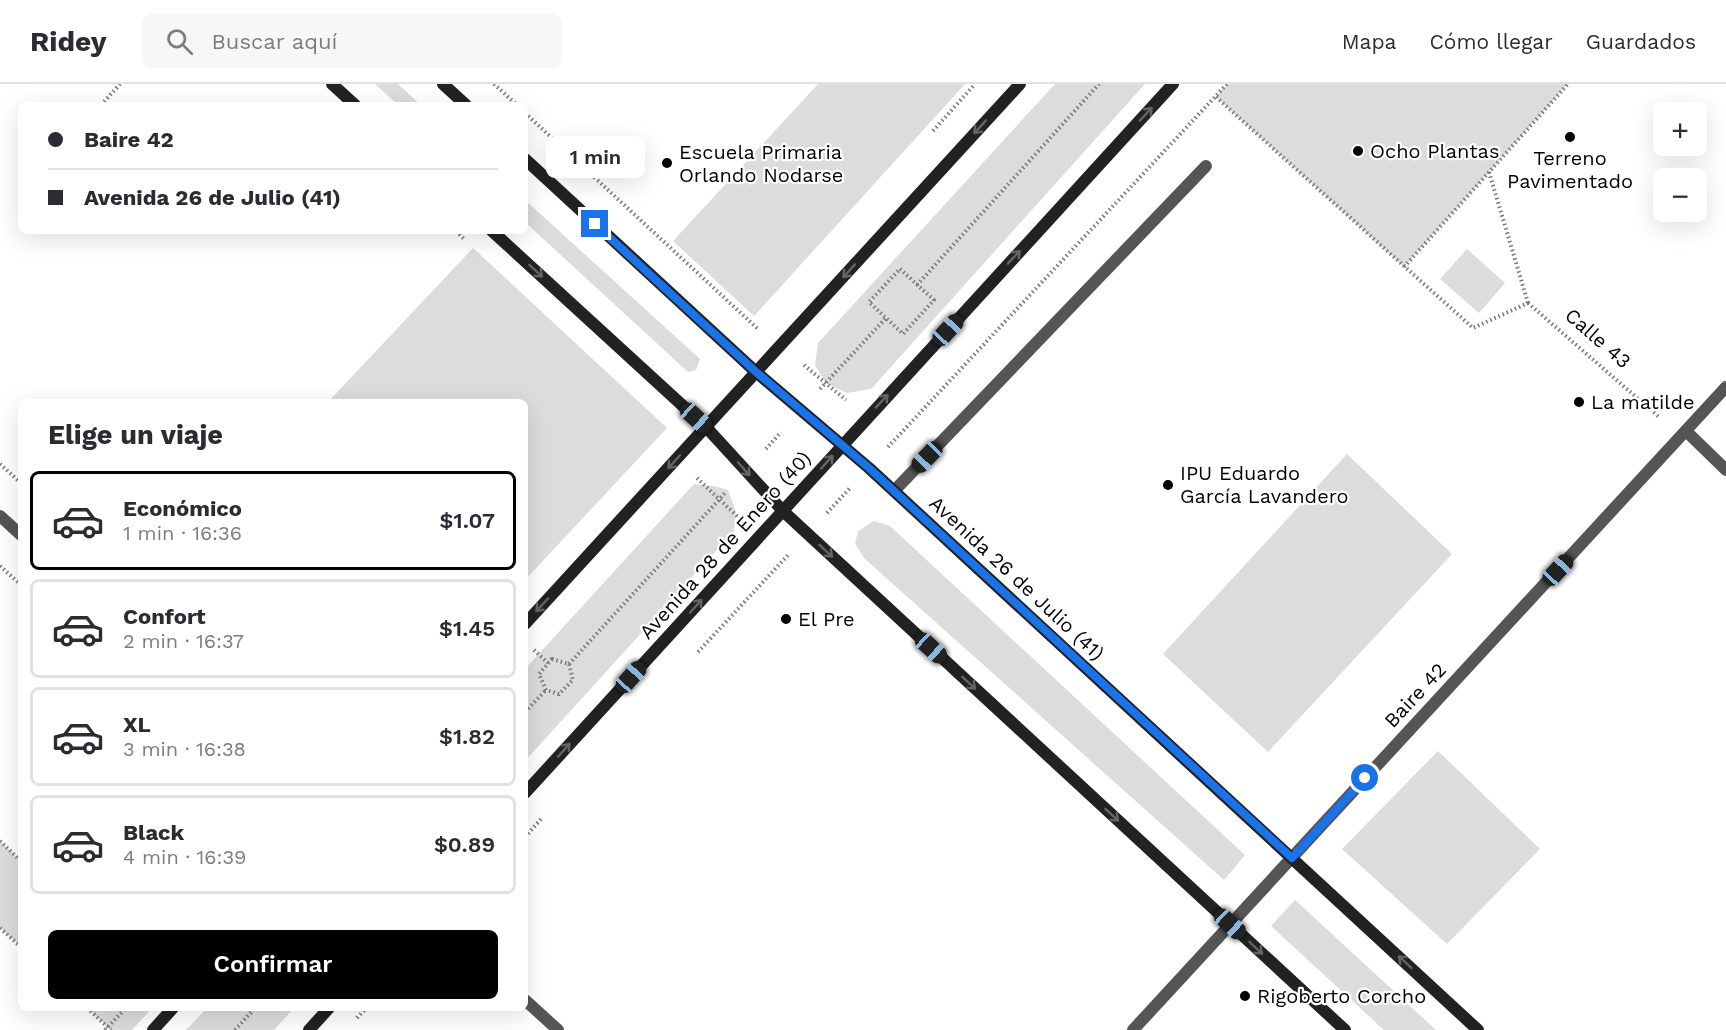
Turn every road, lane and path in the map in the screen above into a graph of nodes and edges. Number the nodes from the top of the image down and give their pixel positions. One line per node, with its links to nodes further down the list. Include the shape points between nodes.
1 (120, 84): 10 (path)
2 (332, 84): 11 (main road)
3 (443, 84): 12 (main road)
4 (494, 84): 13 (path)
5 (1020, 84): 22 (main road, one-way to 22)
6 (1100, 84): 20 (path)
7 (1173, 84): 25 (main road, Avenida 28 de Enero (40), one-way to 7)
8 (1227, 84): 19 (path, via 1216,97)
9 (1568, 84): 17 (path)
10 (104, 102)
11 (352, 102)
12 (463, 102)
13 (514, 102)
14 (528, 116): 22 (path)
15 (528, 162): 23 (main road, Avenida 26 de Julio (41))
16 (1206, 166): 33 (street)
17 (1489, 172): 19 (path); 21 (path)
18 (495, 234): 26 (main road, one-way to 26)
19 (1404, 267): 21 (path, via 1473,328)
20 (917, 285): 20 (path, via 934,300 903,334 869,303 900,269)
21 (1528, 303): 27 (path, Calle 43, via 1661,418)
22 (781, 346): 23 (main road); 25 (path)
23 (756, 372): 26 (main road); 28 (main road, Avenida 26 de Julio (41))
24 (1726, 387): 27 (street, Baire 42)
25 (867, 418): 28 (main road, Avenida 28 de Enero (40))
26 (706, 427): 29 (main road); 34 (main road, one-way to 34)
27 (1686, 431): 31 (street); 47 (street, Baire 42)
28 (843, 445): 33 (main road, Avenida 26 de Julio (41)); 34 (main road, Avenida 28 de Enero (40), one-way to 28)
29 (677, 458): 37 (path); 41 (main road, one-way to 41)
30 (0, 464): 32 (path)
31 (1726, 470)
32 (18, 480)
33 (894, 491): 47 (main road, Avenida 26 de Julio (41))
34 (783, 511): 37 (main road, Avenida 28 de Enero (40)); 48 (main road, one-way to 48)
35 (0, 516): 36 (street)
36 (18, 532)
37 (760, 537): 38 (path); 44 (main road, Avenida 28 de Enero (40), one-way to 37)
38 (783, 561)
39 (0, 566): 40 (path)
40 (18, 582)
41 (528, 621)
42 (546, 690): 42 (path, via 539,674 548,663 552,659 569,664 573,680 559,694); 43 (path)
43 (528, 709)
44 (528, 790)
45 (0, 841): 46 (path)
46 (18, 858)
47 (1292, 858): 48 (street, Baire 42); 64 (main road, Avenida 26 de Julio (41), one-way to 47)
48 (1230, 924): 62 (street, Baire 42); 63 (main road, one-way to 63)
49 (0, 928): 50 (path)
50 (18, 944)
51 (528, 1003): 61 (street)
52 (90, 1011): 57 (path)
53 (123, 1011): 57 (path)
54 (170, 1011): 58 (main road)
55 (252, 1011): 59 (path)
56 (326, 1011): 60 (main road)
57 (108, 1029)
58 (153, 1030)
59 (235, 1030)
60 (309, 1030)
61 (558, 1030)
62 (1133, 1030)
63 (1345, 1030)
64 (1479, 1030)

